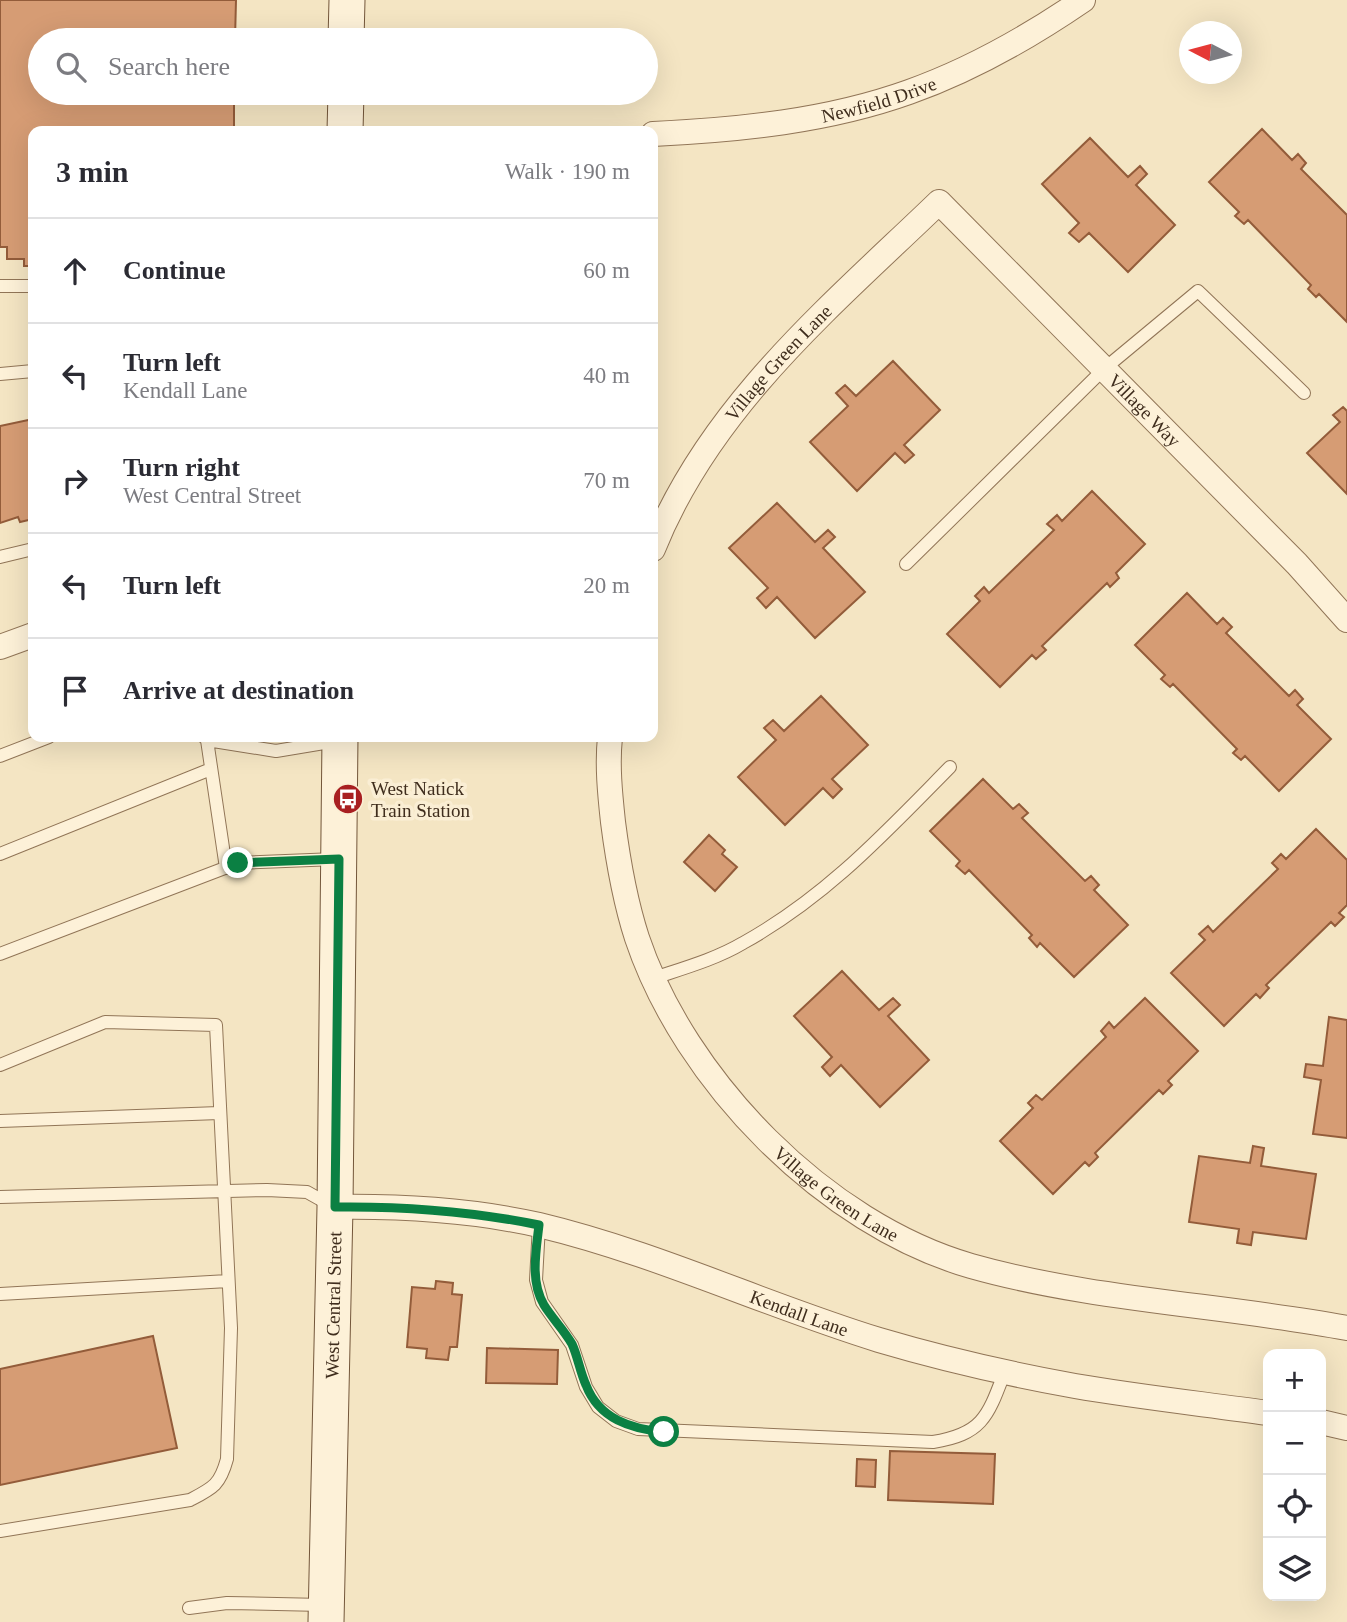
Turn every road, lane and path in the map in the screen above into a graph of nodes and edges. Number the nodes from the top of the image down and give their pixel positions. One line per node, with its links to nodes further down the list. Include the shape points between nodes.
1 (347, 0): 3 (main road)
2 (1083, 0): 6 (street, Newfield Drive, via 1035,33 909,92 787,121)
3 (346, 28)
4 (346, 105): 5 (main road)
5 (345, 126)
6 (658, 134)
7 (939, 202): 10 (street, Village Way); 14 (street, Village Green Lane, via 753,386 691,470)
8 (0, 286): 9 (lane)
9 (28, 286)
10 (1104, 369): 13 (lane, via 1198,291); 17 (lane); 18 (street, Village Way)
11 (28, 371): 12 (lane)
12 (0, 374)
13 (1304, 393)
14 (658, 536)
15 (28, 550): 16 (lane)
16 (0, 557)
17 (906, 565)
18 (1347, 620)
19 (28, 637): 20 (street)
20 (0, 647)
21 (36, 742): 27 (lane)
22 (206, 742): 29 (lane)
23 (227, 742): 24 (lane, via 276,751)
24 (320, 742)
25 (340, 742): 31 (main road, West Central Street)
26 (610, 742): 34 (street, Village Green Lane, via 616,844 637,938)
27 (0, 756)
28 (950, 767): 34 (lane, via 821,893 742,944)
29 (211, 769): 30 (lane); 32 (lane)
30 (0, 854)
31 (339, 859): 32 (lane, via 238,863); 40 (main road, West Central Street)
32 (226, 868): 33 (lane)
33 (0, 954)
34 (654, 978): 44 (street, Village Green Lane, via 699,1057 755,1128 819,1185 888,1230 969,1265 1017,1277)
35 (0, 1065): 36 (lane, via 105,1022 216,1025)
36 (219, 1112): 37 (lane); 38 (lane)
37 (0, 1121)
38 (223, 1193): 39 (lane); 40 (lane, via 306,1192); 42 (lane)
39 (0, 1197)
40 (335, 1207): 41 (street, Kendall Lane, via 450,1210); 51 (main road, West Central Street)
41 (539, 1225): 45 (street, Kendall Lane, via 637,1254 878,1339); 45 (lane, via 536,1280 542,1302 572,1345 598,1407 616,1421 638,1429 933,1442 959,1438 980,1424)
42 (228, 1281): 43 (lane); 49 (lane, via 227,1460 222,1478 211,1490 190,1500)
43 (0, 1294)
44 (1347, 1328)
45 (1005, 1371): 46 (street, Kendall Lane, via 1075,1386)
46 (1263, 1412)
47 (1326, 1423): 48 (street)
48 (1347, 1428)
49 (0, 1531)
50 (189, 1608): 51 (lane, via 227,1603)
51 (326, 1613)

